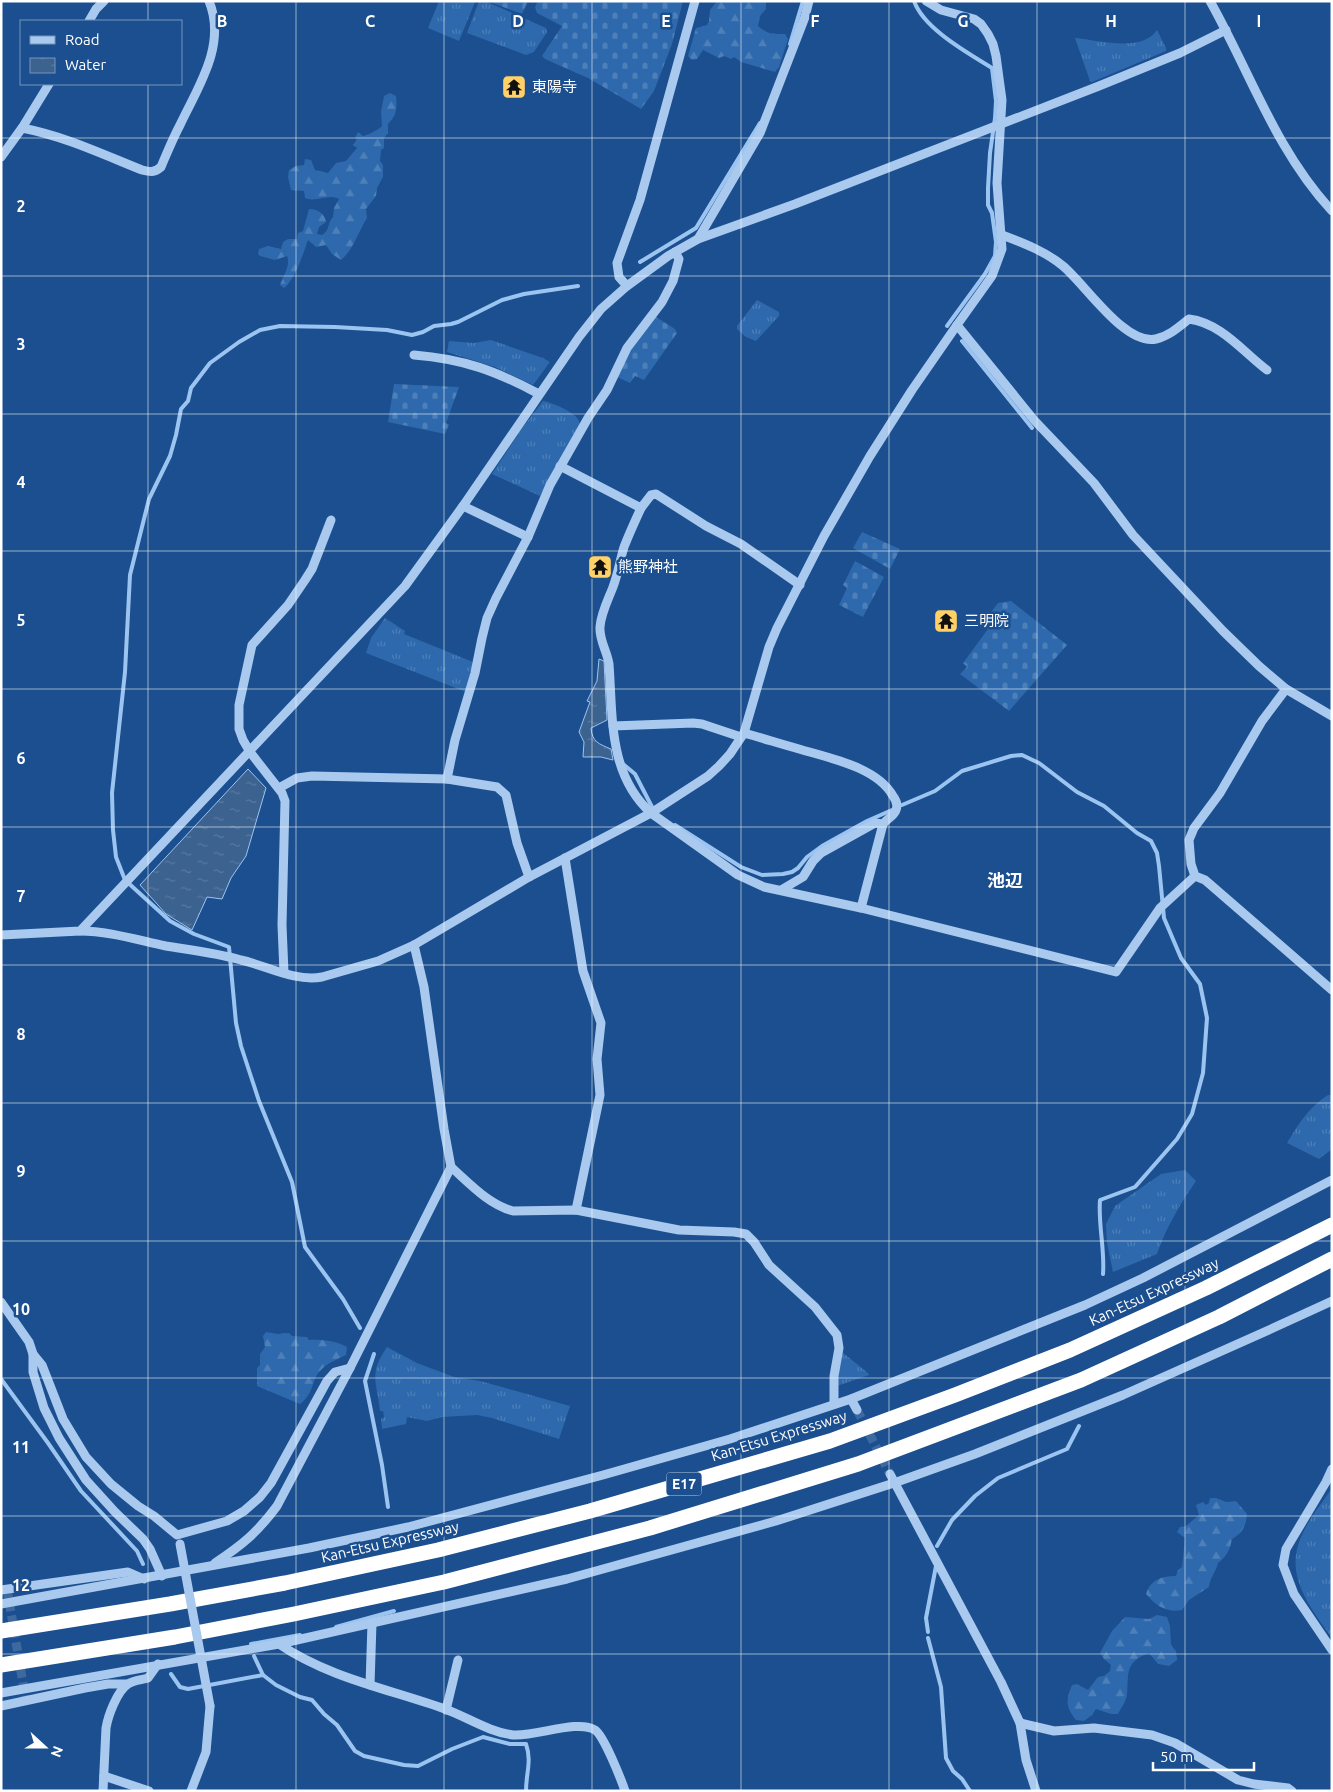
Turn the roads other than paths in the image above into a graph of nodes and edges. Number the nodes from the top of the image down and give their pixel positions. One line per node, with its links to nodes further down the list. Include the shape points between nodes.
1 (104, 1): 7 (street)
2 (209, 1): 11 (street, via 215,32 208,69 157,170 142,170 48,133)
3 (695, 1): 17 (street, via 640,200 617,263 619,277)
4 (809, 1): 15 (street, via 760,133)
5 (926, 1): 10 (street, via 941,10 974,19 988,34 996,56 1002,100)
6 (1210, 1): 8 (street)
7 (89, 20)
8 (1226, 30): 10 (street, via 1144,68); 13 (street, via 1289,155 1315,193)
9 (48, 85): 11 (street)
10 (1000, 124): 14 (street, via 997,183); 15 (street)
11 (22, 128): 12 (street)
12 (1, 157)
13 (1332, 211)
14 (1002, 235): 18 (street, via 1002,249 992,276); 20 (street, via 1036,249 1062,265 1108,314 1130,332 1155,339 1172,332 1189,319 1197,320 1230,339)
15 (698, 239): 16 (street)
16 (675, 252): 17 (street); 22 (street, via 679,259 673,281 662,302 626,348 607,390)
17 (627, 286): 21 (street, via 601,309)
18 (957, 324): 27 (street, via 870,456); 28 (street, via 1033,418 1094,483 1133,535 1223,631)
19 (414, 355): 21 (street, via 453,359 477,366)
20 (1267, 370)
21 (539, 394): 23 (street)
22 (560, 466): 24 (street); 26 (street)
23 (463, 506): 26 (street); 32 (street, via 405,586)
24 (641, 508): 27 (street, via 651,494 656,494 741,544); 30 (street, via 624,548 600,629 608,659)
25 (331, 520): 32 (street, via 312,569 288,605 252,645 238,718 243,740)
26 (528, 537): 33 (street, via 487,618)
27 (800, 585): 31 (street, via 769,647)
28 (1286, 689): 29 (street); 38 (street, via 1194,828 1189,840)
29 (1332, 716)
30 (613, 726): 31 (street, via 693,723); 35 (street, via 617,756 624,776 635,796)
31 (742, 735): 35 (street, via 730,754 708,776); 36 (street, via 840,761 881,781 889,788 897,804 896,810)
32 (250, 752): 34 (street); 42 (street)
33 (448, 779): 34 (street, via 312,776 297,778); 39 (street, via 497,787 506,795)
34 (279, 788): 45 (street, via 286,809 282,925)
35 (651, 813): 37 (street); 40 (street, via 738,875 764,887)
36 (883, 824): 40 (street, via 875,823 832,846 813,861 803,877); 41 (street)
37 (565, 858): 39 (street); 49 (street, via 583,971 601,1023 597,1058 600,1095)
38 (1195, 876): 41 (street, via 1163,904 1116,972); 46 (street, via 1205,880)
39 (529, 877): 44 (street)
40 (781, 890): 41 (street)
41 (861, 908)
42 (80, 932): 43 (street); 45 (street, via 100,931 239,959)
43 (1, 935)
44 (414, 944): 45 (street, via 378,961 322,977 300,978); 47 (street, via 424,987)
45 (284, 973)
46 (1332, 990)
47 (451, 1166): 49 (street, via 484,1195 505,1208); 55 (street)
48 (1332, 1180): 56 (street, via 1085,1305)
49 (576, 1210): 57 (street, via 679,1230 734,1232 750,1237 769,1265 815,1306 837,1335 839,1348)
50 (1332, 1225): 68 (highway, Kan-Etsu Expressway / E17, via 1206,1288 1070,1350 830,1441 590,1511 438,1550 285,1583)
51 (1332, 1259): 73 (highway, E17, via 1219,1317 1081,1380 858,1464 650,1528 444,1582 294,1614)
52 (1332, 1301): 60 (street, via 1123,1395 975,1454)
53 (1, 1302): 54 (street, via 29,1342)
54 (33, 1354): 61 (street, via 42,1364 63,1418 86,1457 111,1484 154,1516); 63 (street, via 33,1372 59,1438 86,1480 143,1539)
55 (350, 1368): 61 (street, via 335,1372 327,1381 271,1483 260,1497 227,1521); 62 (street, via 277,1506 245,1543)
56 (852, 1399): 57 (street); 58 (street)
57 (834, 1404): 62 (street, via 712,1444 408,1527)
58 (857, 1410)
59 (1332, 1469): 70 (street, via 1286,1549 1284,1565 1294,1594)
60 (892, 1479): 67 (street, via 776,1521 567,1579); 79 (street, via 964,1610)
61 (179, 1540): 83 (street, bridge, via 210,1706 206,1752)
62 (210, 1566): 63 (street)
63 (162, 1576): 64 (street)
64 (144, 1579): 65 (street, via 128,1572); 66 (street)
65 (1, 1590)
66 (1, 1604)
67 (372, 1623): 69 (street); 75 (street)
68 (1, 1632)
69 (279, 1644): 72 (street); 75 (street, via 300,1658)
70 (1332, 1650)
71 (458, 1660): 78 (street)
72 (158, 1664): 74 (street, via 148,1678); 76 (street)
73 (1, 1665)
74 (127, 1684): 77 (street, via 85,1688); 80 (street, via 108,1719)
75 (370, 1685): 78 (street)
76 (1, 1693)
77 (1, 1706)
78 (446, 1710): 84 (street, via 513,1735 579,1725 597,1731)
79 (1020, 1723): 85 (street, via 1026,1760); 86 (street, via 1054,1732 1094,1728 1152,1735 1182,1747 1238,1780)
80 (104, 1776): 81 (street); 82 (street)
81 (144, 1790)
82 (103, 1791)
83 (191, 1791)
84 (625, 1791)
85 (1036, 1791)
86 (1292, 1791)

